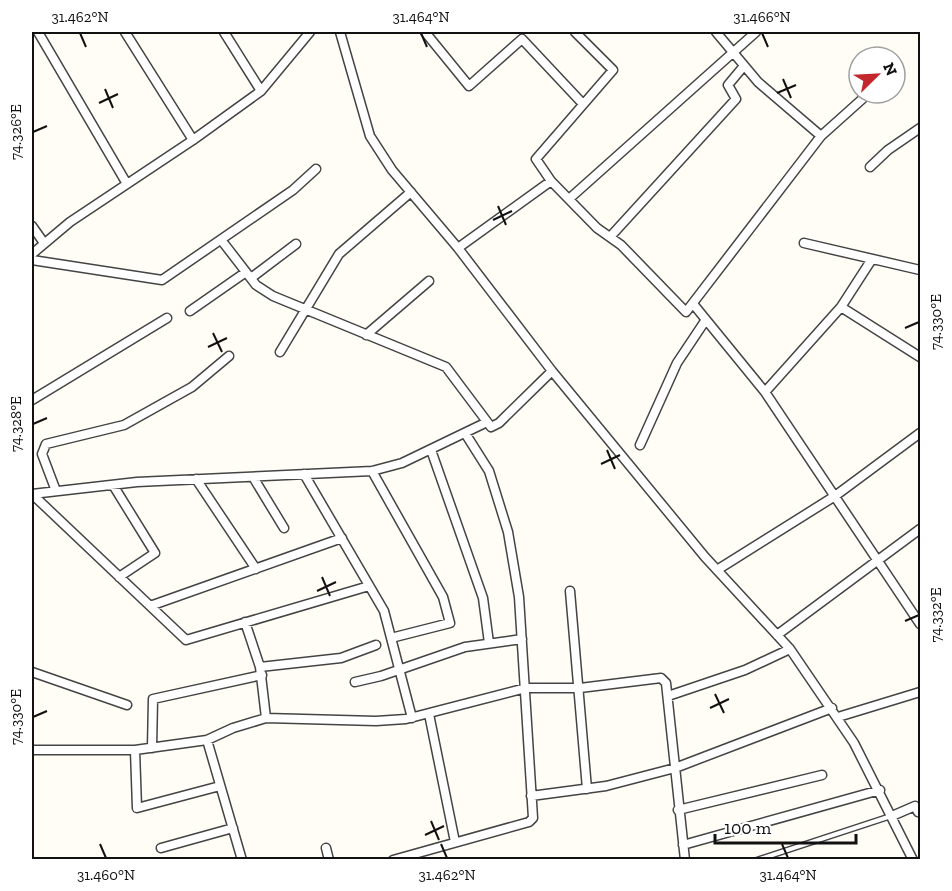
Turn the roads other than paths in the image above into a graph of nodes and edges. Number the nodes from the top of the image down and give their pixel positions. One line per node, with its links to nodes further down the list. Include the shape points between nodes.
1 (38, 32): 21 (street)
2 (125, 32): 17 (street)
3 (224, 32): 12 (street)
4 (340, 32): 22 (street, via 370,136)
5 (425, 32): 13 (street, via 469,86 522,39)
6 (575, 32): 13 (street, via 613,70)
7 (716, 32): 10 (street)
8 (756, 32): 10 (street)
9 (304, 34): 12 (street)
10 (731, 51): 11 (street); 23 (street)
11 (743, 67): 16 (street); 25 (street, via 728,86 736,99)
12 (261, 91): 17 (street)
13 (583, 104): 20 (street, via 536,159)
14 (856, 105): 16 (street)
15 (921, 128): 18 (street)
16 (821, 136): 37 (street)
17 (193, 140): 21 (street)
18 (870, 167)
19 (316, 169): 26 (street)
20 (550, 181): 23 (street); 30 (street)
21 (127, 184): 27 (street)
22 (411, 192): 30 (street); 39 (street, via 339,254)
23 (568, 199): 25 (street)
24 (32, 226): 27 (street)
25 (610, 237): 37 (street, via 687,312)
26 (222, 241): 33 (street, via 162,280); 35 (street)
27 (44, 243): 31 (street)
28 (804, 243): 32 (street)
29 (296, 244): 35 (street)
30 (459, 248): 47 (street)
31 (32, 254)
32 (872, 259): 34 (street); 38 (street)
33 (32, 260)
34 (921, 270)
35 (248, 275): 39 (street, via 273,296); 40 (street)
36 (429, 281): 43 (street)
37 (694, 306): 42 (street)
38 (841, 307): 46 (street); 48 (street)
39 (303, 309): 43 (street); 44 (street)
40 (190, 311)
41 (167, 318): 49 (street)
42 (705, 321): 48 (street); 53 (street, via 677,363)
43 (366, 334): 50 (street, via 446,367)
44 (280, 352)
45 (229, 356): 60 (street, via 192,387 124,425 46,444 42,454)
46 (921, 357)
47 (552, 371): 50 (street, via 496,426); 68 (street)
48 (765, 392): 62 (street)
49 (32, 400)
50 (485, 423): 51 (street)
51 (465, 433): 54 (street); 77 (street, via 489,471 508,532)
52 (921, 433): 62 (street)
53 (640, 445)
54 (431, 450): 55 (street, via 387,469); 78 (street, via 483,598)
55 (372, 471): 56 (street); 76 (street, via 443,597 450,623)
56 (304, 474): 57 (street); 65 (street)
57 (253, 477): 58 (street); 63 (street)
58 (196, 479): 59 (street); 67 (street)
59 (112, 485): 60 (street); 69 (street, via 155,553)
60 (56, 491): 61 (street)
61 (32, 494): 69 (street)
62 (835, 496): 66 (street); 68 (street)
63 (284, 528)
64 (921, 529): 66 (street)
65 (342, 538): 67 (street); 70 (street)
66 (879, 561): 74 (street); 75 (street)
67 (256, 569): 72 (street)
68 (717, 570): 75 (street)
69 (119, 577): 72 (street)
70 (369, 586): 73 (street); 76 (street, via 384,611)
71 (570, 591): 86 (street)
72 (150, 606): 73 (street, via 186,640)
73 (245, 622): 82 (street)
74 (921, 624)
75 (777, 635): 80 (street)
76 (391, 638): 81 (street)
77 (522, 639): 78 (street); 85 (street)
78 (489, 644): 81 (street, via 465,646)
79 (376, 645): 82 (street, via 341,658)
80 (790, 649): 88 (street, via 745,670); 90 (street)
81 (399, 670): 84 (street); 94 (street)
82 (261, 671): 93 (street); 96 (street, via 153,699)
83 (32, 672): 89 (street)
84 (355, 682)
85 (526, 688): 86 (street); 91 (street); 104 (street)
86 (580, 688): 88 (street, via 661,678); 102 (street)
87 (921, 692): 92 (street)
88 (668, 696): 99 (street)
89 (127, 705)
90 (832, 708): 92 (street); 99 (street)
91 (429, 714): 94 (street); 109 (street)
92 (838, 717): 103 (street)
93 (266, 718): 94 (street); 95 (street)
94 (412, 718)
95 (207, 740): 96 (street); 101 (street)
96 (152, 748): 98 (street)
97 (32, 750): 98 (street)
98 (135, 750): 101 (street, via 137,808)
99 (675, 768): 102 (street); 105 (street)
100 (822, 775): 105 (street)
101 (220, 786): 108 (street)
102 (587, 789): 104 (street)
103 (879, 790): 107 (street); 110 (street)
104 (531, 795): 109 (street, via 532,820)
105 (678, 810): 110 (street)
106 (921, 811): 107 (street, via 915,806)
107 (892, 816): 117 (lane); 118 (street)
108 (233, 828): 111 (street); 113 (street)
109 (455, 842): 115 (street)
110 (683, 845): 116 (street)
111 (161, 848)
112 (326, 848): 114 (street)
113 (242, 860)
114 (329, 860)
115 (393, 860)
116 (685, 860)
117 (757, 860)
118 (912, 860)

